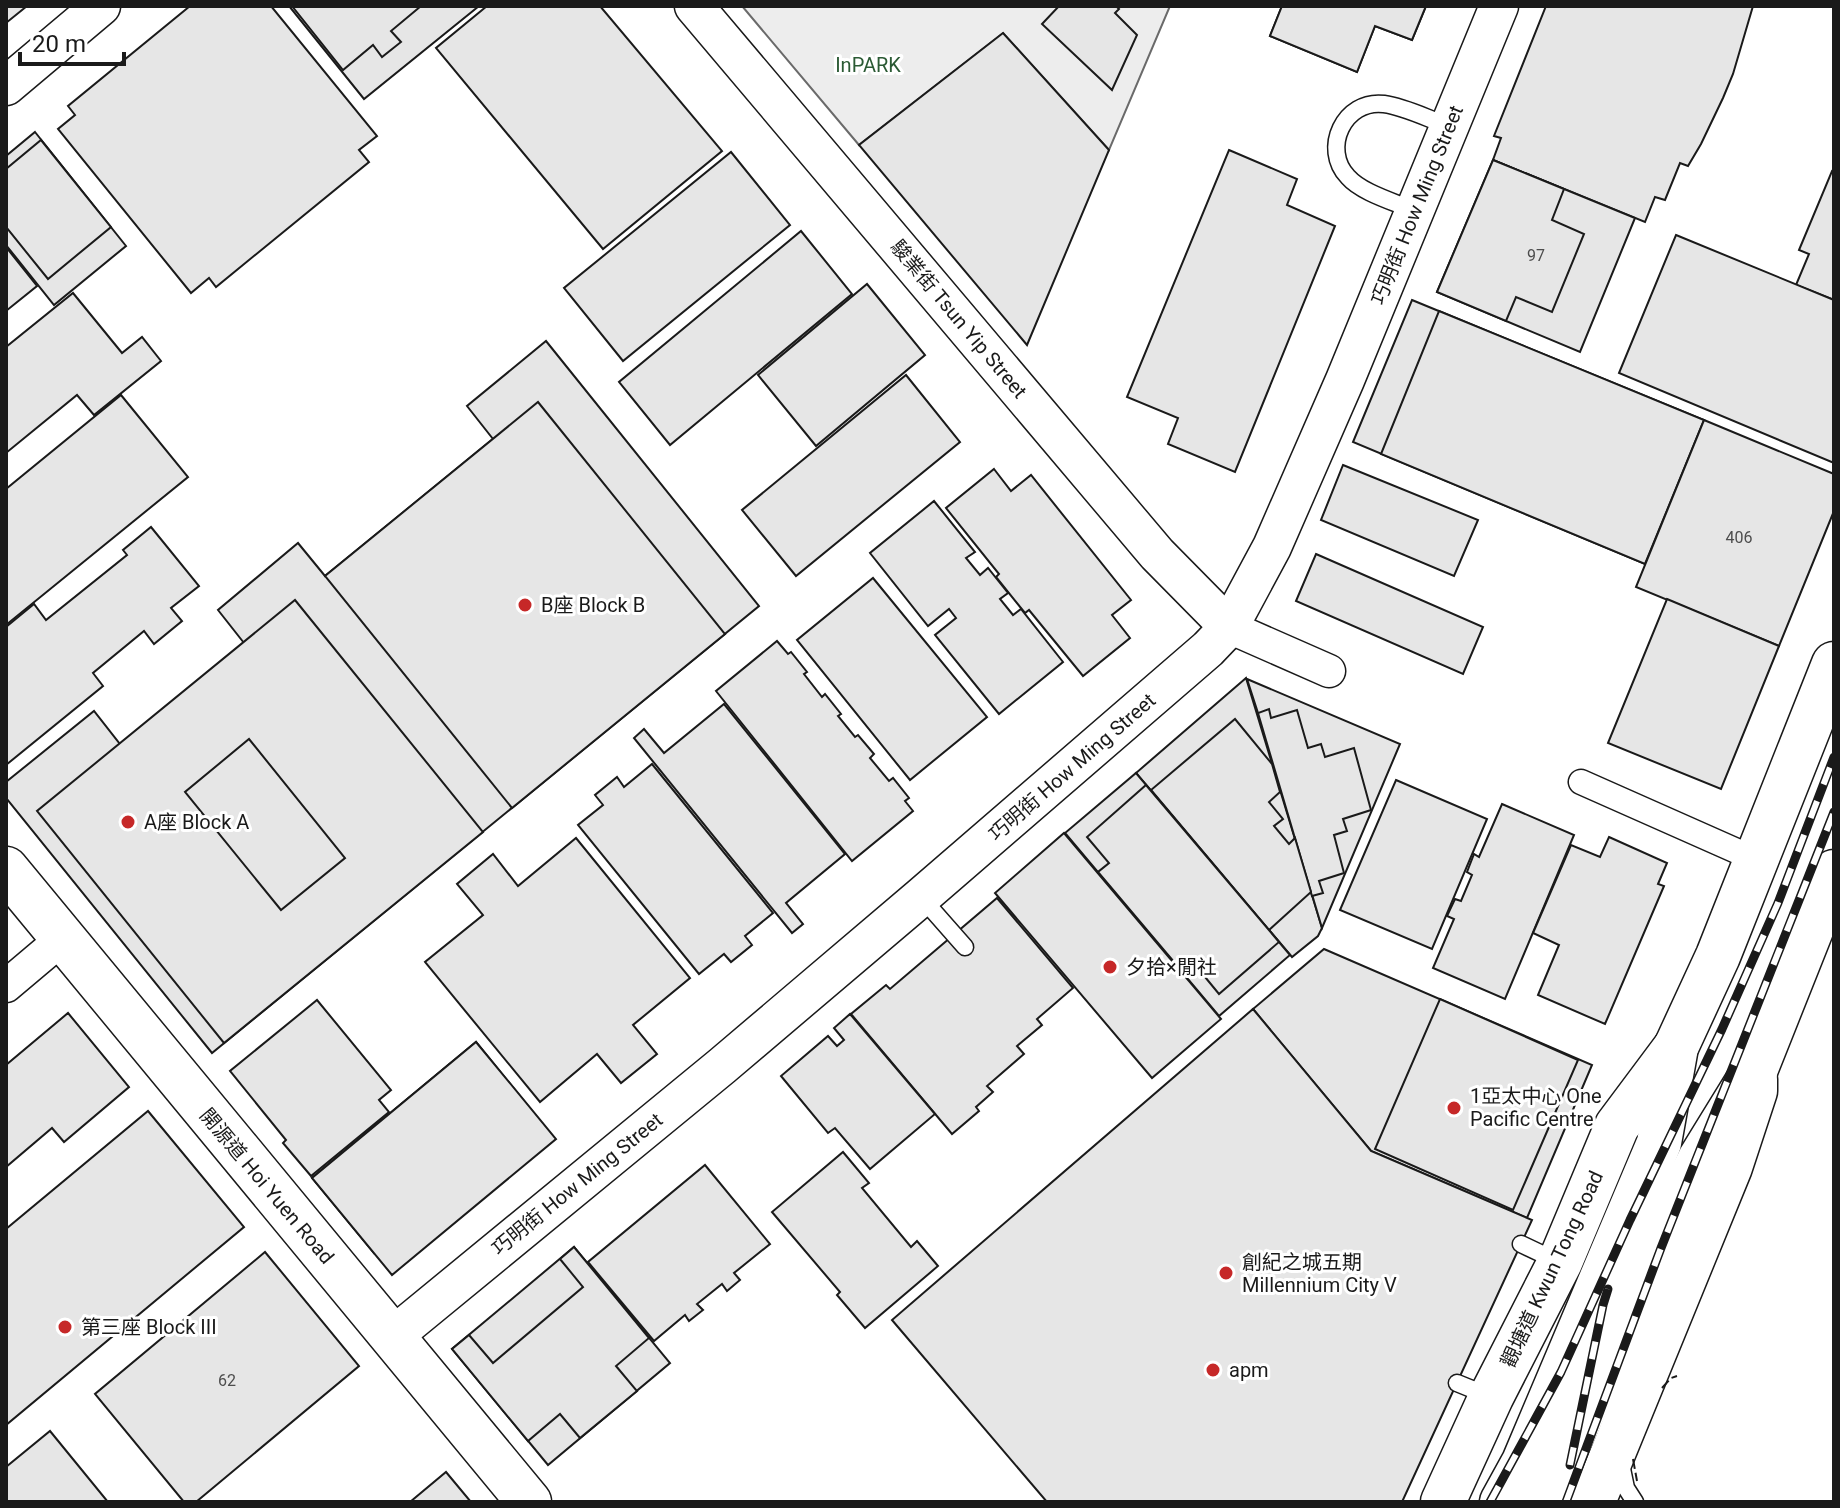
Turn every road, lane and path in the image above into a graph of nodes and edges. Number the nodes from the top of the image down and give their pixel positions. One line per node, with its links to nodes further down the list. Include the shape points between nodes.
1 (101, 6): 4 (street)
2 (694, 6): 7 (street, 駿業街 Tsun Yip Street, via 1157,554)
3 (1499, 6): 5 (street, 巧明街 How Ming Street)
4 (6, 86)
5 (1449, 126): 6 (street, 巧明街 How Ming Street); 6 (lane, via 1370,104 1341,126 1336,154 1350,180)
6 (1415, 211): 7 (street, 巧明街 How Ming Street, via 1272,547)
7 (1229, 627): 9 (street); 14 (street, 巧明街 How Ming Street)
8 (1834, 664): 11 (main road, 觀塘道 Kwun Tong Road)
9 (1329, 671)
10 (1581, 782): 11 (street)
11 (1757, 860): 18 (main road, 觀塘道 Kwun Tong Road)
12 (6, 869): 15 (main road, 開源道 Hoi Yuen Road)
13 (1834, 872): 19 (main road)
14 (921, 897): 16 (lane); 22 (street, 巧明街 How Ming Street)
15 (63, 938): 17 (street); 22 (main road, 開源道 Hoi Yuen Road)
16 (965, 947)
17 (6, 986)
18 (1676, 1047): 21 (main road, 觀塘道 Kwun Tong Road, via 1617,1126); 26 (main road, 觀塘道 Kwun Tong Road, via 1659,1143 1524,1462)
19 (1756, 1068): 23 (main road, via 1755,1091 1730,1167); 27 (main road, via 1700,1159 1649,1261)
20 (1521, 1244): 21 (lane)
21 (1560, 1262): 25 (main road, 觀塘道 Kwun Tong Road, via 1474,1390)
22 (392, 1337): 24 (main road, 開源道 Hoi Yuen Road)
23 (1618, 1443): 28 (main road); 29 (lane, via 1626,1488)
24 (529, 1502)
25 (1443, 1502)
26 (1502, 1502)
27 (1541, 1502)
28 (1593, 1502)
29 (1635, 1502)

